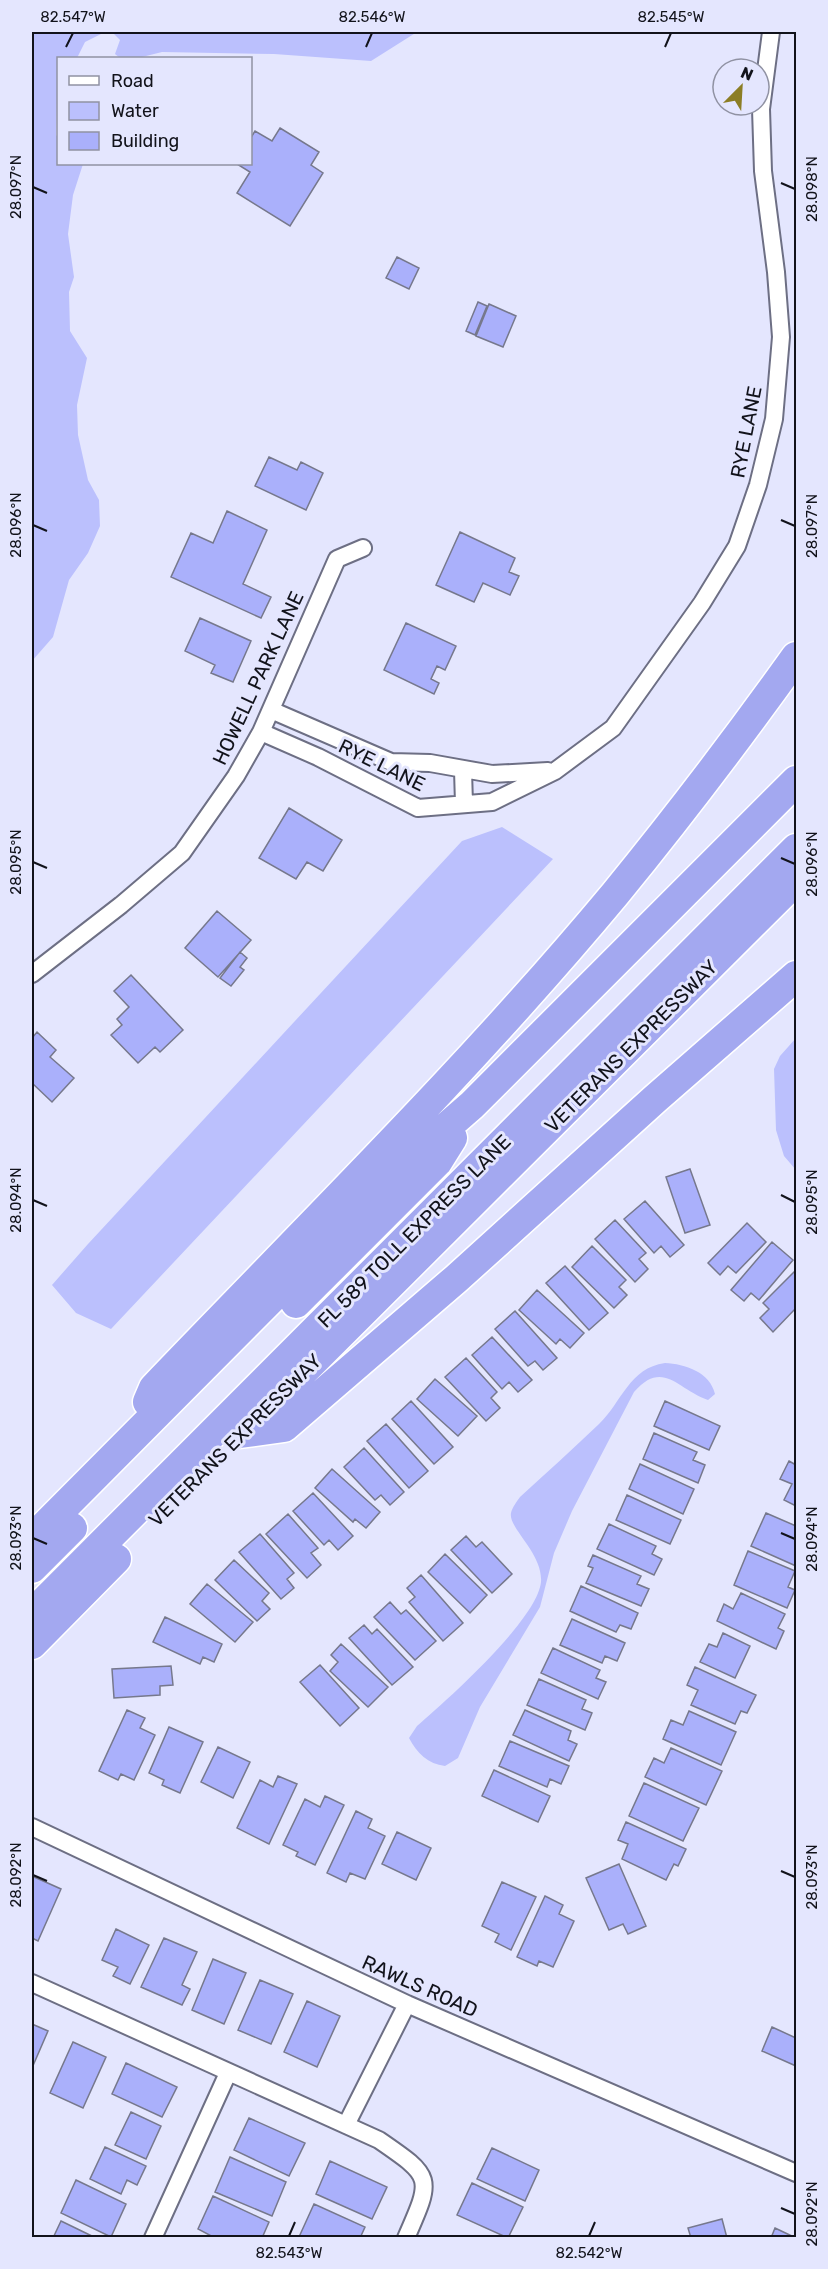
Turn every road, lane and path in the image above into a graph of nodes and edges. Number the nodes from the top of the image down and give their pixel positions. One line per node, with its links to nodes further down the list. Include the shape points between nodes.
1 (771, 32): 8 (street, RYE LANE, via 761,109 763,171 781,337 774,419 758,486 736,546 702,603 613,728)
2 (363, 548): 4 (street, HOWELL PARK LANE, via 337,559)
3 (796, 657): 18 (highway, via 683,809 551,967 427,1103 154,1388)
4 (271, 710): 5 (street, HOWELL PARK LANE); 6 (street, RYE LANE)
5 (261, 732): 10 (street, RYE LANE); 14 (street, HOWELL PARK LANE, via 236,777 183,853)
6 (391, 762): 7 (street, RYE LANE, via 430,763); 10 (street)
7 (463, 770): 8 (street, RYE LANE, via 492,774); 11 (street)
8 (555, 771): 11 (street, RYE LANE, via 492,802)
9 (796, 781): 16 (highway)
10 (381, 789): 11 (street, RYE LANE, via 418,808)
11 (464, 804)
12 (796, 849): 21 (highway, FL 589 TOLL EXPRESS LANE)
13 (796, 880): 17 (highway, VETERANS EXPRESSWAY)
14 (32, 974)
15 (796, 976): 17 (highway, via 456,1279 284,1426)
16 (472, 1104): 18 (highway, via 410,1159); 20 (highway, FL 589 TOLL EXPRESS LANE, via 437,1162)
17 (240, 1433): 22 (highway, VETERANS EXPRESSWAY)
18 (132, 1439): 19 (highway)
19 (32, 1539)
20 (32, 1568)
21 (32, 1614)
22 (32, 1644)
23 (32, 1827): 25 (street, RAWLS ROAD)
24 (32, 1983): 26 (street)
25 (407, 2004): 27 (street); 28 (street, RAWLS ROAD)
26 (228, 2073): 27 (street); 29 (street)
27 (346, 2125): 30 (street, via 379,2140 417,2166 423,2177 423,2200)
28 (796, 2174)
29 (153, 2238)
30 (406, 2238)

